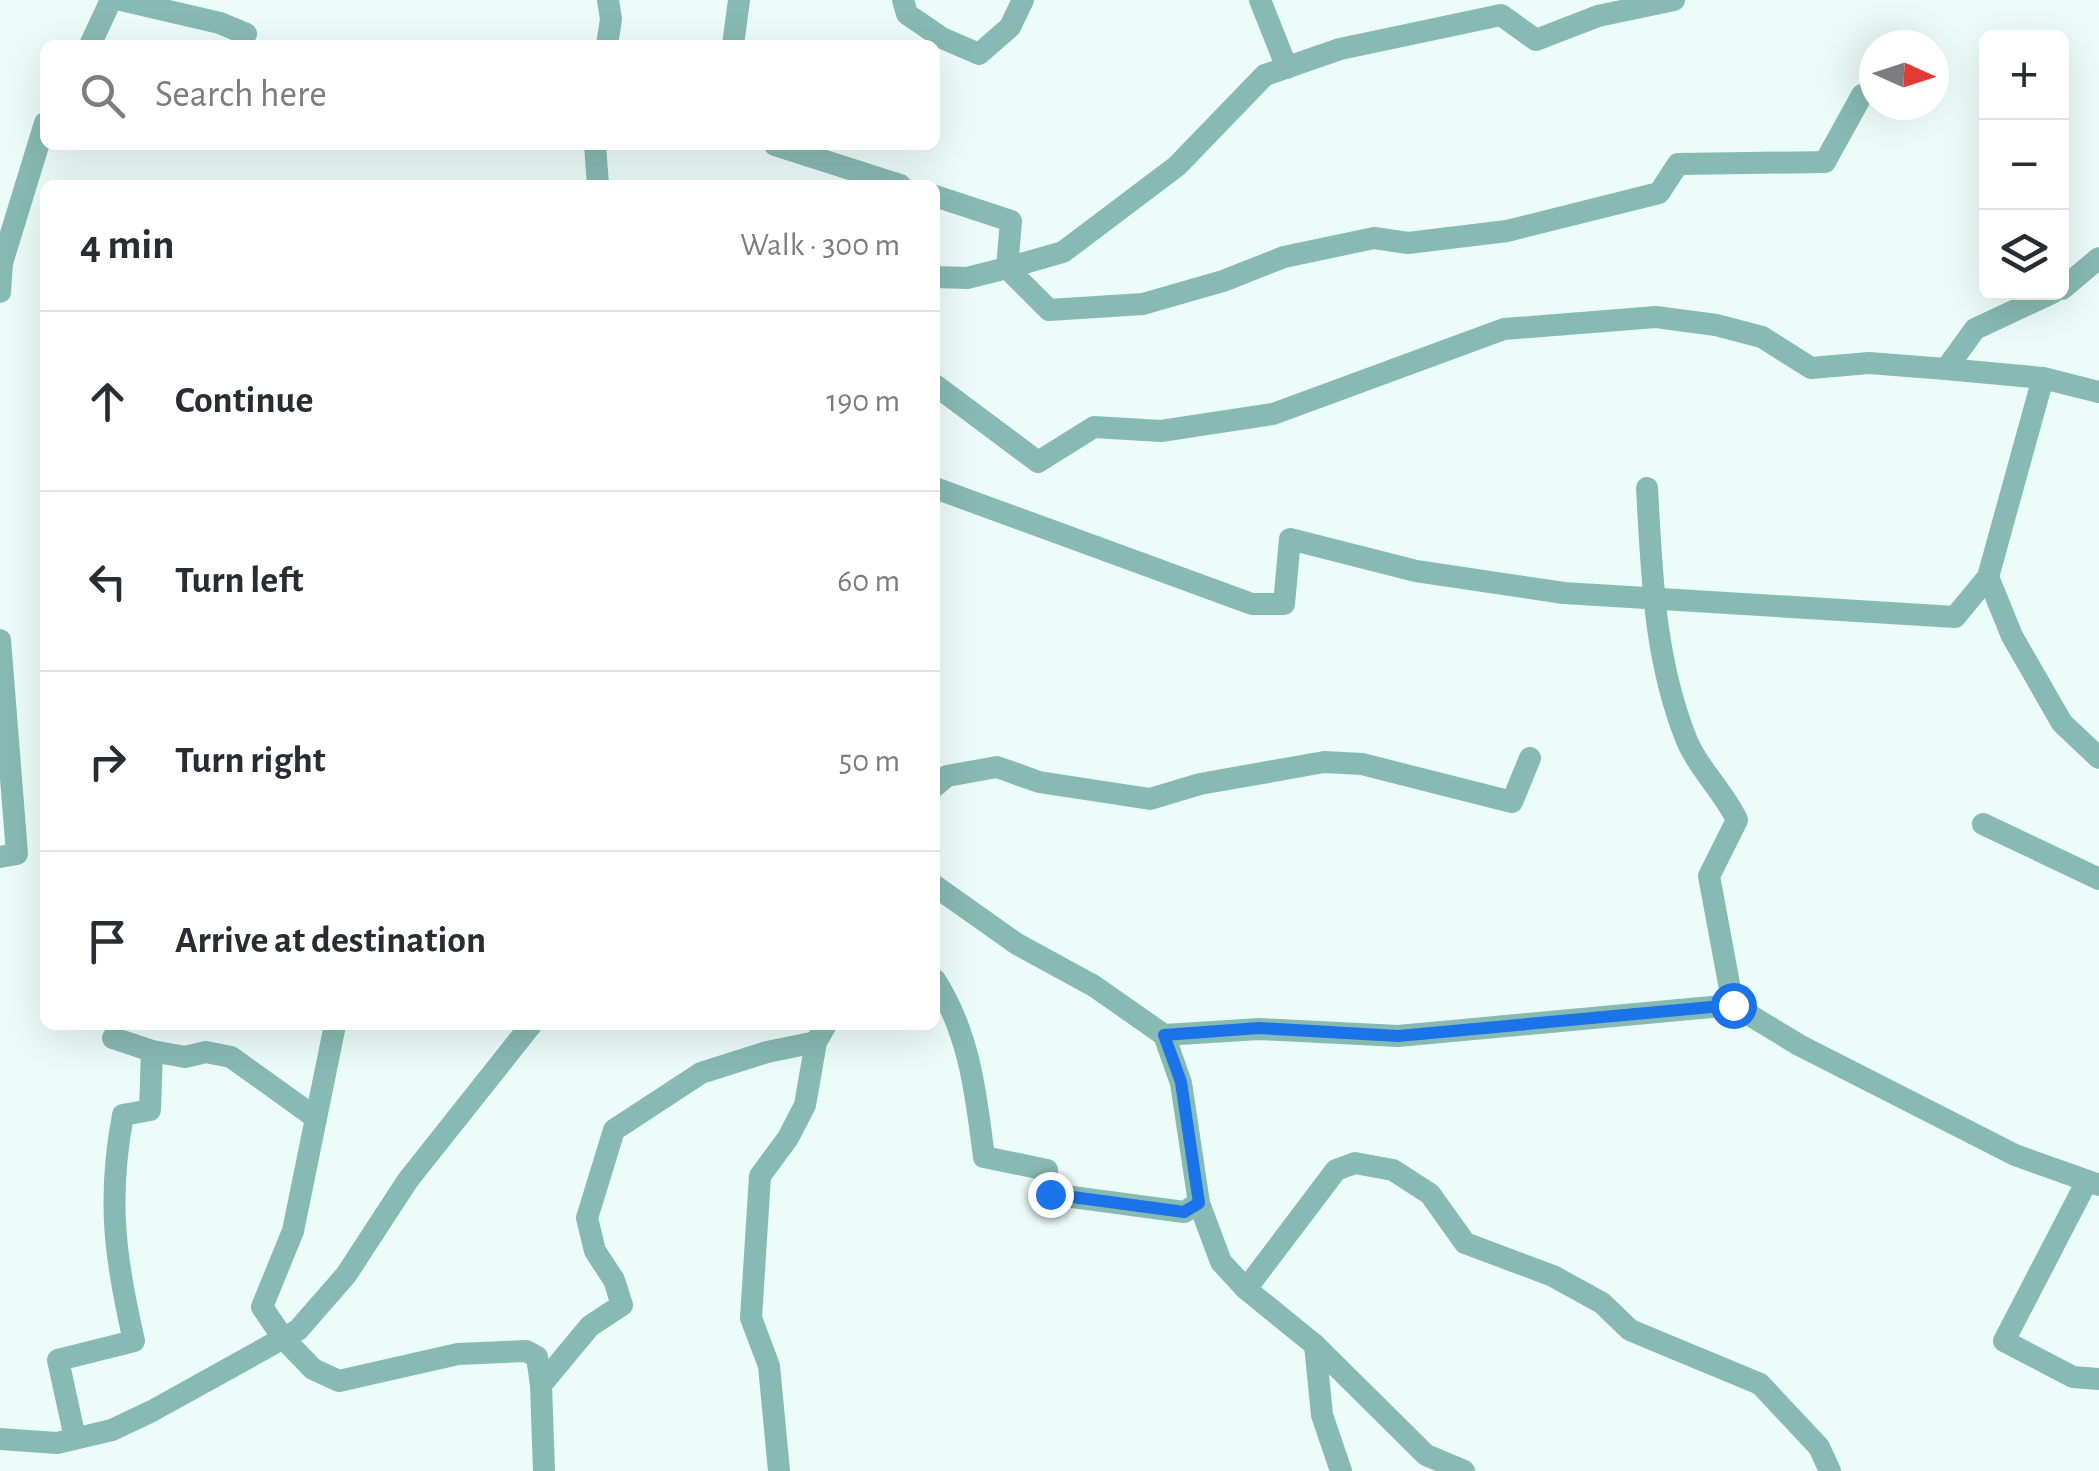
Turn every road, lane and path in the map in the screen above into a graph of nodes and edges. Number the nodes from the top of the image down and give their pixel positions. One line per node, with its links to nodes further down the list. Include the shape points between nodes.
1 (111, 0): 11 (street)
2 (121, 0): 10 (street)
3 (608, 0): 12 (street)
4 (739, 0): 13 (street)
5 (903, 0): 6 (street, via 906,14 979,54 1010,27)
6 (1023, 0)
7 (1260, 0): 14 (street)
8 (1674, 0): 9 (street, via 1598,16 1536,40)
9 (1485, 9): 14 (street)
10 (246, 34)
11 (92, 40)
12 (608, 40)
13 (733, 40)
14 (1286, 68): 24 (street, via 1266,75 1177,166 1064,252)
15 (1859, 100): 24 (street, via 1825,162 1678,164 1659,193 1507,231 1408,244 1374,238 1284,258 1143,304 1049,310)
16 (40, 136): 22 (street)
17 (595, 150): 19 (street)
18 (791, 150): 20 (street)
19 (598, 180)
20 (884, 180)
21 (940, 198): 24 (street, via 1011,221)
22 (7, 224): 27 (street)
23 (2099, 258): 26 (street)
24 (1007, 268): 25 (street)
25 (940, 277)
26 (2069, 283)
27 (0, 292)
28 (2036, 300): 29 (street, via 1974,328)
29 (1946, 368): 30 (street); 31 (street, via 1811,368 1762,337 1656,316 1504,329 1273,414 1162,431 1094,427 1038,462)
30 (2043, 378): 32 (street); 35 (street)
31 (940, 388)
32 (2099, 392)
33 (1647, 488): 36 (street)
34 (940, 490): 36 (street, via 1252,604 1284,604 1290,539 1416,571)
35 (1988, 577): 36 (street, via 1955,617); 40 (street, via 2012,636 2062,723)
36 (1654, 600): 47 (street, via 1663,670 1689,746 1737,820 1709,876)
37 (0, 640): 38 (street)
38 (4, 740): 43 (street, via 17,854)
39 (1530, 758): 41 (street, via 1512,802 1362,764 1324,762 1150,799 1039,782 997,767)
40 (2099, 758)
41 (940, 782)
42 (1984, 824): 44 (street)
43 (0, 857)
44 (2099, 879)
45 (940, 890): 51 (street)
46 (940, 988): 56 (street, via 972,1066 984,1157 1047,1170 1050,1194 1184,1212)
47 (1733, 1005): 51 (street, via 1398,1036 1259,1028); 55 (street, via 2015,1155)
48 (334, 1030): 54 (street)
49 (527, 1030): 58 (street, via 408,1180 346,1275)
50 (821, 1034): 61 (street, via 701,1072 614,1130 587,1218 622,1305 590,1326); 65 (street, via 805,1105 760,1176 751,1318 769,1366)
51 (1164, 1035): 56 (street, via 1181,1082)
52 (113, 1038): 53 (street)
53 (152, 1051): 54 (street, via 231,1057); 62 (street, via 150,1110 123,1114 113,1208 134,1341 58,1360)
54 (316, 1118): 58 (street, via 293,1231 262,1307)
55 (2093, 1183): 60 (street, via 2004,1341 2073,1376)
56 (1199, 1203): 57 (street, via 1221,1262)
57 (1246, 1289): 59 (street); 68 (street, via 1336,1170 1354,1162 1393,1170 1430,1194 1465,1243 1553,1276 1602,1302 1630,1330 1760,1384 1819,1447)
58 (283, 1338): 61 (street, via 313,1369 339,1381 458,1354 526,1350 537,1357); 62 (street, via 152,1411)
59 (1314, 1345): 66 (street, via 1322,1415); 67 (street, via 1426,1456)
60 (2099, 1379)
61 (542, 1386): 64 (street)
62 (75, 1438): 63 (street)
63 (0, 1439)
64 (544, 1471)
65 (779, 1471)
66 (1342, 1471)
67 (1464, 1471)
68 (1830, 1471)

